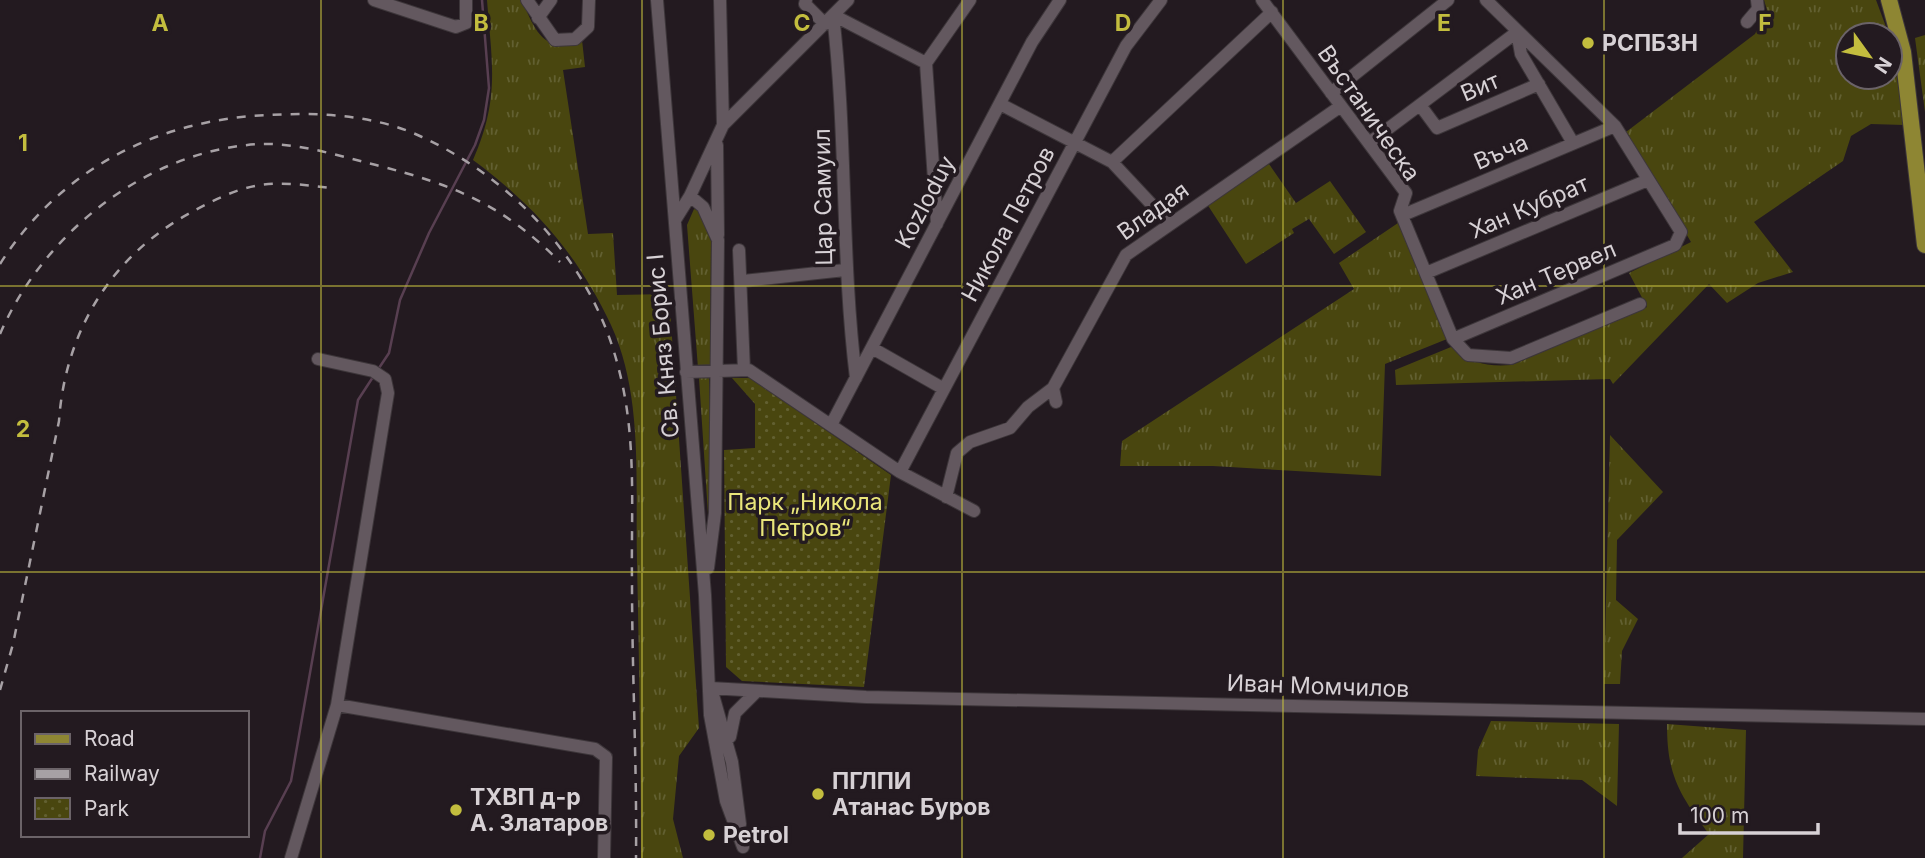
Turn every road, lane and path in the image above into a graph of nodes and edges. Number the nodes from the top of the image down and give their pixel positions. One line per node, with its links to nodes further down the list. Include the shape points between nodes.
1 (374, 0): 2 (street, via 456,27 466,23)
2 (466, 0)
3 (527, 0): 19 (street)
4 (551, 0): 19 (street)
5 (589, 0): 19 (street, via 588,27 575,38 555,40)
6 (657, 0): 39 (street, Св. Княз Борис I)
7 (720, 0): 29 (street)
8 (806, 0): 20 (street, via 806,5)
9 (848, 0): 20 (street)
10 (970, 0): 23 (street)
11 (1060, 0): 26 (street, Kozloduy)
12 (1161, 0): 32 (street, Никола Петров, via 1126,46)
13 (1262, 0): 18 (street, Въстаническа)
14 (1448, 0): 25 (street)
15 (1486, 0): 22 (street)
16 (1757, 0): 21 (street, via 1758,9)
17 (1889, 0): 43 (main road, via 1903,51)
18 (1272, 12): 25 (street, Въстаническа); 35 (street)
19 (538, 18)
20 (829, 20): 23 (street); 29 (street); 45 (street, Цар Самуил, via 842,89)
21 (1747, 22)
22 (1517, 32): 24 (street, via 1521,54); 27 (street); 30 (street)
23 (926, 63): 41 (street)
24 (1539, 84): 27 (street, Вит, via 1437,128); 34 (street)
25 (1331, 93): 28 (street, Въстаническа)
26 (1000, 104): 32 (street); 41 (street, Kozloduy)
27 (1420, 105): 33 (street)
28 (1341, 106): 33 (street, Въстаническа); 40 (street, Владая)
29 (723, 125): 31 (street)
30 (1615, 125): 34 (street, Въча); 36 (street)
31 (717, 141): 37 (street); 42 (street)
32 (1076, 142): 35 (street); 57 (street, Никола Петров)
33 (1368, 143): 38 (street, Въстаническа, via 1406,193 1400,211)
34 (1573, 144): 38 (street, Въча)
35 (1112, 162): 40 (street)
36 (1648, 180): 46 (street, Хан Кубрат); 49 (street, Хан Тервел, via 1681,232 1675,245)
37 (690, 196): 39 (street); 42 (street, via 704,207)
38 (1403, 215): 46 (street, Въстаническа)
39 (675, 220): 53 (street, Св. Княз Борис I)
40 (1169, 223): 56 (street, Владая, via 1126,254)
41 (937, 224): 50 (street, Kozloduy)
42 (718, 240): 54 (street)
43 (1925, 245)
44 (739, 250): 47 (street)
45 (845, 270): 47 (street); 55 (street, Цар Самуил)
46 (1426, 273): 49 (street, Въстаническа)
47 (743, 281): 52 (street)
48 (1640, 304): 49 (street, via 1511,358 1468,355)
49 (1453, 340)
50 (872, 348): 55 (street, Kozloduy); 57 (street)
51 (318, 359): 66 (street, via 373,371 385,379 388,393)
52 (744, 370): 54 (street); 59 (street)
53 (686, 372): 54 (street); 63 (street, Св. Княз Борис I)
54 (717, 372): 63 (street, via 715,513)
55 (856, 378): 59 (street, Kozloduy)
56 (1053, 388): 58 (street); 61 (street, via 1010,428 970,442 957,453)
57 (944, 389): 60 (street, Никола Петров)
58 (1056, 402)
59 (831, 425): 60 (street)
60 (900, 472): 61 (street)
61 (946, 497): 62 (street)
62 (975, 511)
63 (705, 595): 64 (street, Св. Княз Борис I)
64 (710, 688): 65 (street, Иван Момчилов); 68 (street, Св. Княз Борис I); 69 (street, Св. Княз Борис I, via 710,715 726,801)
65 (755, 693): 67 (street, Иван Момчилов); 68 (street, via 731,721)
66 (337, 705): 70 (street); 71 (street, via 595,749 606,757)
67 (1925, 719)
68 (732, 762): 69 (street, Св. Княз Борис I)
69 (745, 853)
70 (291, 858)
71 (604, 858)

